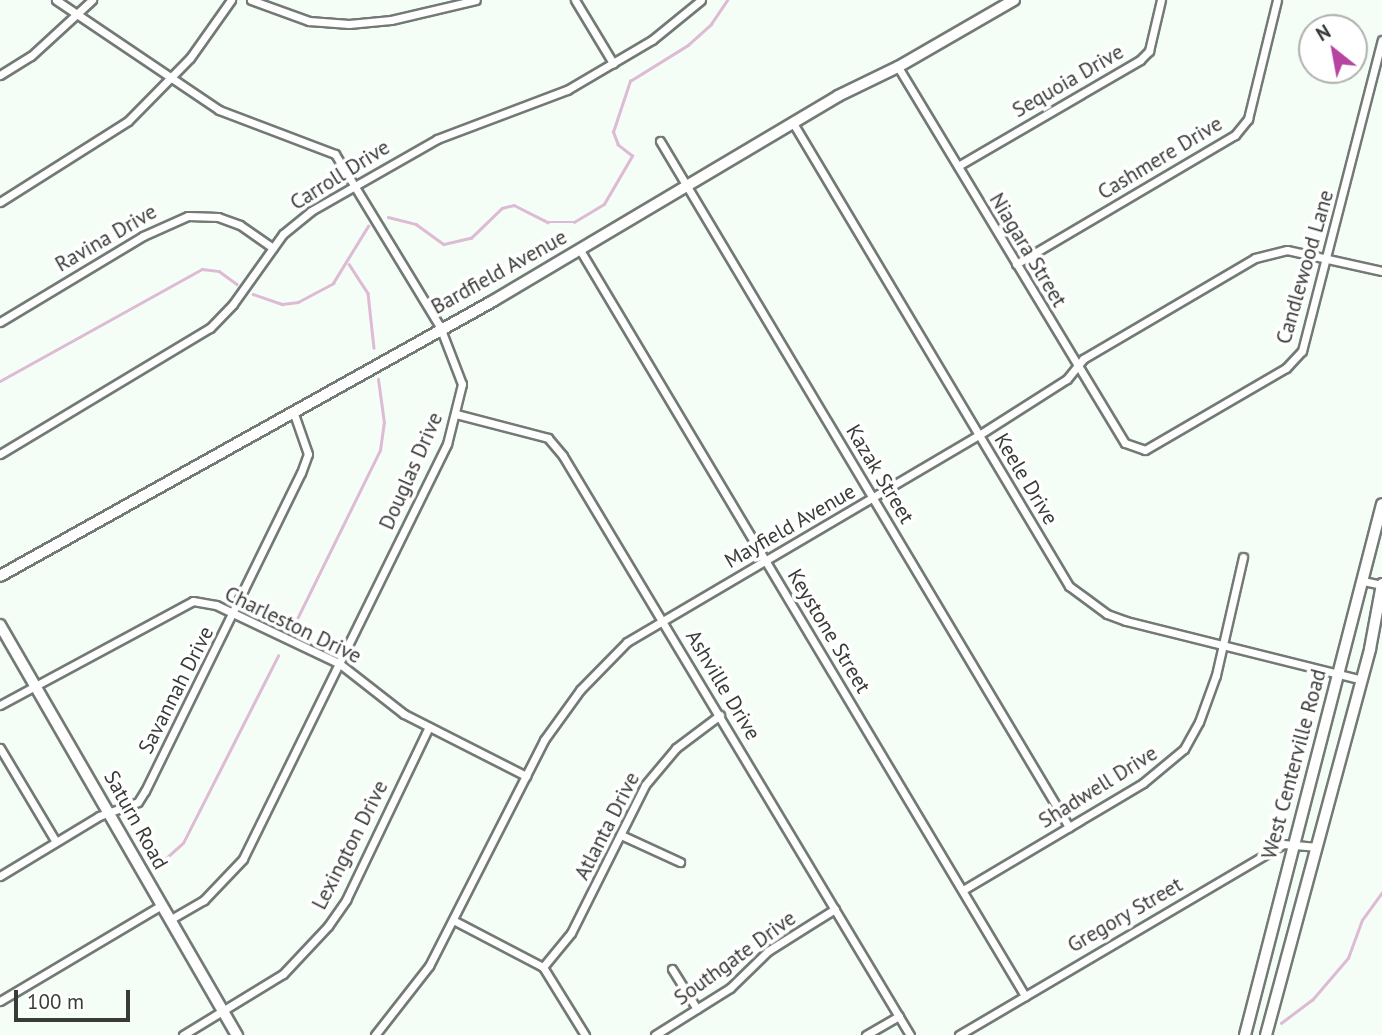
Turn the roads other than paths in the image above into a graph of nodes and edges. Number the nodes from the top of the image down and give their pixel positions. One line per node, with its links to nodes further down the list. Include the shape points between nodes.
1 (56, 0): 11 (street, Douglas Drive)
2 (92, 0): 11 (street)
3 (231, 0): 16 (street)
4 (251, 0): 5 (street, via 309,21 349,24 391,20)
5 (475, 0)
6 (575, 0): 13 (street)
7 (701, 0): 13 (street, Carroll Drive, via 685,18)
8 (1014, 0): 14 (street, Bardfield Avenue)
9 (1161, 0): 19 (street, Sequoia Drive, via 1149,51 1140,60)
10 (1277, 0): 26 (street, Cashmere Drive, via 1248,119 1235,135)
11 (78, 16): 15 (street, via 31,56); 16 (street, Douglas Drive)
12 (1382, 40): 25 (street, Candlewood Lane)
13 (613, 63): 20 (street, Carroll Drive, via 533,104 437,139)
14 (898, 67): 17 (street, Bardfield Avenue); 19 (street, Niagara Street)
15 (0, 75)
16 (173, 79): 20 (street, Douglas Drive, via 229,114 268,131 324,146 342,161); 22 (street, via 105,137)
17 (793, 123): 21 (street, Bardfield Avenue); 33 (street, Keele Drive)
18 (660, 141): 21 (street, Kazak Street)
19 (958, 166): 26 (street, Niagara Street)
20 (356, 184): 23 (street, Carroll Drive, via 295,222); 29 (street, Douglas Drive)
21 (687, 186): 24 (street, Bardfield Avenue); 36 (street, Kazak Street)
22 (0, 202)
23 (273, 248): 28 (street, Ravina Drive, via 240,225 188,215 143,236); 35 (street, Carroll Drive, via 210,328)
24 (580, 250): 29 (street, Bardfield Avenue); 39 (street, Keystone Street)
25 (1327, 259): 27 (street, Mayfield Avenue); 30 (street, Mayfield Avenue, via 1287,250 1255,258); 34 (street, Candlewood Lane, via 1302,351 1295,361 1158,443)
26 (1016, 264): 30 (street, Niagara Street)
27 (1382, 271)
28 (0, 322)
29 (440, 327): 31 (street, Bardfield Avenue); 32 (street, Douglas Drive, via 461,384)
30 (1076, 366): 33 (street, Mayfield Avenue, via 1068,379); 34 (street, Niagara Street)
31 (293, 411): 40 (street, Bardfield Avenue); 43 (street, Savannah Drive, via 308,454)
32 (456, 414): 44 (street, Ashville Drive, via 548,438); 47 (street, Douglas Drive, via 447,444)
33 (979, 435): 36 (street, Mayfield Avenue); 46 (street, Keele Drive, via 1069,586 1107,614)
34 (1131, 449)
35 (0, 454)
36 (873, 497): 39 (street, Mayfield Avenue); 57 (street, Kazak Street)
37 (1382, 504): 41 (street, West Centerville Road)
38 (1243, 557): 46 (street, Shadwell Drive)
39 (766, 561): 44 (street, Mayfield Avenue); 64 (street, Keystone Street)
40 (0, 576)
41 (1363, 581): 42 (street); 48 (street, West Centerville Road)
42 (1382, 585): 49 (street, West Centerville Road)
43 (234, 613): 47 (street, Charleston Drive); 50 (street, Charleston Drive, via 216,605 182,604); 56 (street, Savannah Drive, via 145,791 138,802)
44 (664, 620): 52 (street, Ashville Drive); 55 (street, Mayfield Avenue, via 627,642 600,667 561,714)
45 (0, 625): 50 (street, Saturn Road)
46 (1223, 645): 48 (street, Keele Drive); 57 (street, Shadwell Drive, via 1199,722 1184,749 1143,783)
47 (340, 664): 53 (street, Charleston Drive, via 404,714); 67 (street, Douglas Drive, via 243,859 204,900)
48 (1337, 674): 49 (street, Keele Drive); 60 (street, West Centerville Road)
49 (1362, 680): 61 (street, West Centerville Road)
50 (36, 684): 51 (street, Charleston Drive); 56 (street, Saturn Road)
51 (0, 705)
52 (720, 715): 58 (street, Atlanta Drive, via 663,761 645,785); 66 (street, Ashville Drive)
53 (429, 727): 55 (street, Charleston Drive); 76 (street, Lexington Drive, via 346,900 328,926 284,974)
54 (0, 748): 59 (street)
55 (526, 776): 68 (street, Mayfield Avenue)
56 (110, 812): 59 (street, Savannah Drive); 65 (street, Saturn Road)
57 (1069, 827): 64 (street, Shadwell Drive)
58 (621, 835): 62 (street); 71 (street, Atlanta Drive, via 571,933)
59 (56, 842): 63 (street, Savannah Drive)
60 (1292, 842): 61 (street); 69 (street, West Centerville Road); 73 (street, Gregory Street)
61 (1315, 846): 70 (street, West Centerville Road)
62 (680, 862)
63 (0, 876)
64 (963, 890): 73 (street, Keystone Street)
65 (162, 905): 67 (street, Saturn Road); 74 (street)
66 (835, 909): 75 (street, Southgate Drive, via 768,951 730,988); 77 (street, Ashville Drive)
67 (170, 920): 76 (street, Saturn Road)
68 (453, 920): 71 (street); 80 (street, Mayfield Avenue, via 411,993)
69 (1268, 952): 70 (street); 86 (street, West Centerville Road)
70 (1284, 955): 87 (street, West Centerville Road)
71 (543, 967): 81 (street)
72 (672, 969): 75 (street)
73 (1025, 996): 85 (street, Gregory Street)
74 (0, 1001)
75 (697, 1009): 82 (street, Southgate Drive)
76 (223, 1014): 78 (street, Lexington Drive); 79 (street, Saturn Road)
77 (899, 1016): 83 (street); 84 (street, Ashville Drive)
78 (183, 1035)
79 (237, 1035)
80 (375, 1035)
81 (585, 1035)
82 (654, 1035)
83 (866, 1035)
84 (910, 1035)
85 (959, 1035)
86 (1245, 1035)
87 (1266, 1035)

